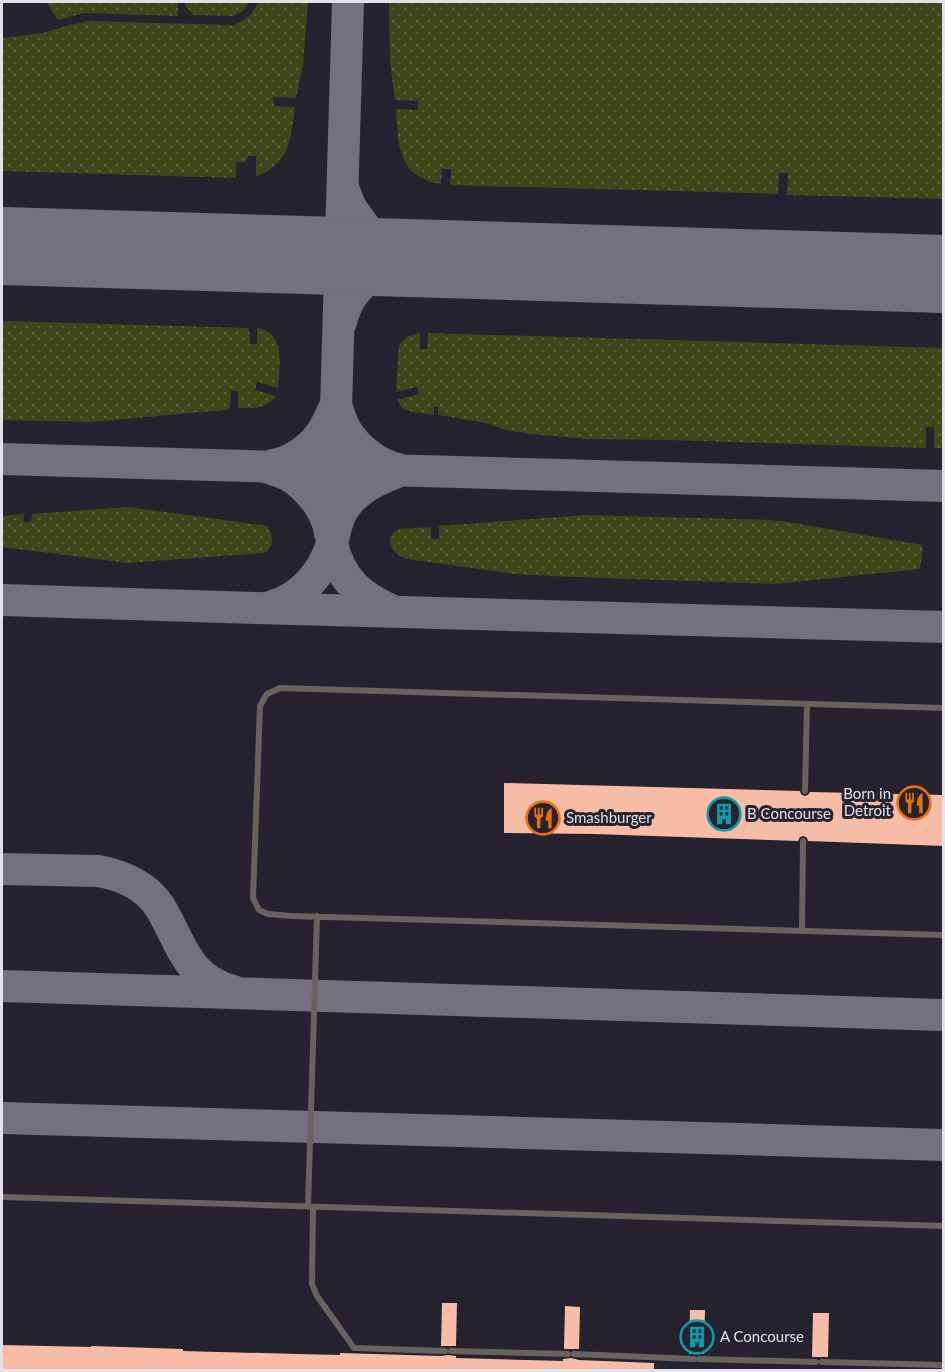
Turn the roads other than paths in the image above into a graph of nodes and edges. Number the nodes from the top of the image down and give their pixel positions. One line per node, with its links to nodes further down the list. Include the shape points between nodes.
1 (807, 704): 2 (lane); 3 (lane); 5 (lane, via 280,688 272,691 260,706 253,898 259,910 268,914)
2 (944, 708)
3 (805, 791)
4 (803, 841): 6 (lane)
5 (317, 916): 6 (lane); 9 (lane)
6 (802, 931): 7 (lane)
7 (944, 935)
8 (2, 1197): 9 (lane)
9 (311, 1207): 10 (lane); 11 (lane, via 312,1284 354,1348)
10 (944, 1226)
11 (942, 1365)

